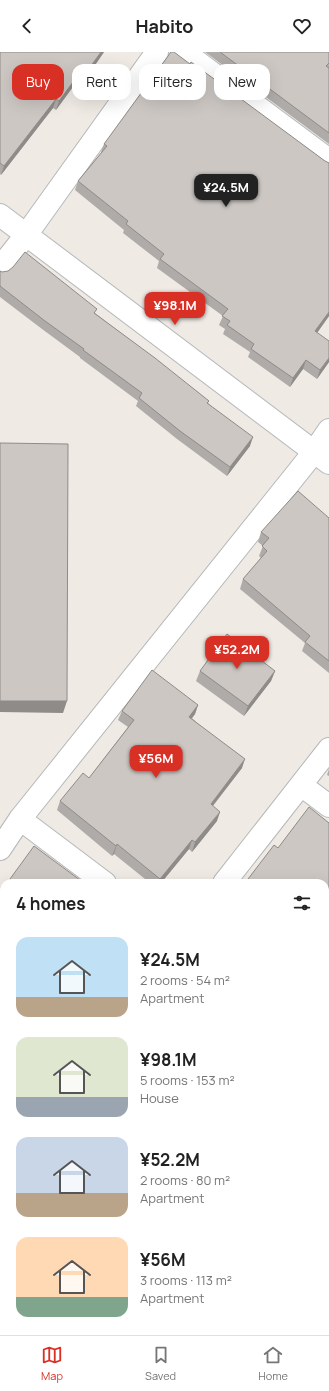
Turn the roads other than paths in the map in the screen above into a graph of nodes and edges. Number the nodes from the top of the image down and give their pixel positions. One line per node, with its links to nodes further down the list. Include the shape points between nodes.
1 (157, 52): 5 (street)
2 (184, 52): 3 (street)
3 (329, 160)
4 (0, 215): 5 (street)
5 (26, 235): 6 (street); 8 (street)
6 (0, 268)
7 (329, 430): 8 (street)
8 (322, 458): 12 (street)
9 (329, 749): 10 (street)
10 (301, 784): 11 (street); 15 (street)
11 (329, 806)
12 (20, 819): 13 (street); 14 (street)
13 (0, 849)
14 (100, 879)
15 (227, 879)

